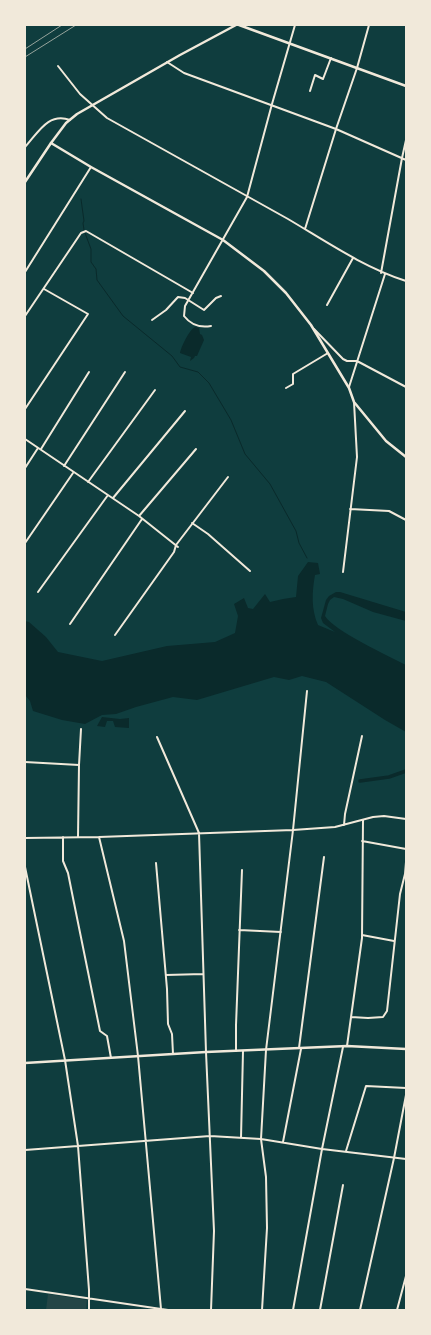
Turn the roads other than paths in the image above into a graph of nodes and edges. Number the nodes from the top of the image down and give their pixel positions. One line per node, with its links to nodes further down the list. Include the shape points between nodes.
1 (238, 25): 4 (main road); 6 (main road)
2 (296, 25): 4 (street)
3 (369, 25): 8 (street)
4 (290, 43): 5 (main road); 11 (street)
5 (331, 58): 8 (main road); 10 (street, via 323,79 315,75)
6 (167, 62): 11 (street, via 184,73); 12 (main road)
7 (58, 66): 12 (street)
8 (357, 68): 9 (main road); 14 (street)
9 (406, 86)
10 (310, 91)
11 (272, 104): 14 (street); 22 (street)
12 (92, 106): 13 (main road); 22 (street, via 107,118)
13 (70, 120): 16 (main road); 17 (street, via 60,118 49,121)
14 (336, 129): 18 (street); 23 (street)
15 (406, 140): 18 (street)
16 (52, 143): 20 (main road); 21 (main road)
17 (25, 147)
18 (402, 158): 19 (street); 27 (street)
19 (406, 160)
20 (90, 167): 24 (main road); 26 (street)
21 (25, 182)
22 (248, 196): 23 (street); 24 (street)
23 (305, 229): 25 (street)
24 (223, 240): 31 (street); 37 (main road, via 264,271 286,293)
25 (354, 258): 27 (street); 34 (street)
26 (25, 272)
27 (381, 273): 28 (street)
28 (385, 274): 29 (street); 40 (street)
29 (406, 281)
30 (44, 289): 31 (street, via 81,233 86,231); 35 (street); 48 (street, via 88,314)
31 (193, 293): 33 (street)
32 (222, 296): 33 (street, via 216,298 204,310)
33 (188, 300): 36 (street, via 178,297); 38 (street, via 184,313 186,318 198,326)
34 (327, 305)
35 (25, 316)
36 (152, 320)
37 (311, 325): 39 (main road); 40 (street, via 338,355 347,361)
38 (211, 326)
39 (328, 353): 44 (street, via 294,374 293,384); 45 (main road)
40 (357, 361): 43 (street); 45 (street)
41 (89, 372): 51 (street)
42 (125, 372): 54 (street)
43 (406, 387)
44 (286, 388)
45 (348, 388): 47 (main road)
46 (155, 390): 58 (street)
47 (354, 402): 53 (main road, via 386,441); 61 (street, via 357,457)
48 (25, 409)
49 (185, 411): 60 (street)
50 (25, 438): 51 (street)
51 (39, 449): 54 (street); 55 (street)
52 (196, 449): 62 (street)
53 (406, 457)
54 (64, 466): 56 (street)
55 (25, 468)
56 (74, 473): 58 (street); 66 (street)
57 (228, 477): 65 (street)
58 (88, 482): 59 (street)
59 (108, 495): 60 (street); 70 (street)
60 (113, 498): 62 (street)
61 (350, 509): 64 (street, via 388,511); 69 (street)
62 (139, 516): 63 (street)
63 (142, 519): 67 (street); 71 (street)
64 (406, 520)
65 (192, 523): 67 (street); 68 (street)
66 (25, 543)
67 (177, 546): 72 (street)
68 (250, 571)
69 (343, 572)
70 (38, 592)
71 (70, 624)
72 (115, 635)
73 (307, 692): 82 (street)
74 (81, 728): 78 (street)
75 (362, 736): 81 (street)
76 (157, 737): 83 (street)
77 (25, 762): 78 (street)
78 (79, 765): 85 (street)
79 (406, 819): 80 (street, via 384,816)
80 (362, 820): 81 (street); 88 (street)
81 (344, 825): 82 (street)
82 (293, 830): 83 (street); 96 (street)
83 (199, 833): 86 (street); 99 (street)
84 (63, 837): 85 (street); 87 (street); 112 (street, via 63,861 74,898 100,1031 107,1036)
85 (78, 837): 86 (street)
86 (99, 837): 111 (street, via 124,941)
87 (25, 838)
88 (362, 841): 89 (street); 97 (street)
89 (406, 849)
90 (324, 857): 104 (street)
91 (406, 862): 98 (street)
92 (156, 863): 100 (street)
93 (25, 867): 113 (street)
94 (242, 870): 95 (street)
95 (239, 930): 96 (street); 107 (street)
96 (281, 932): 106 (street)
97 (362, 935): 98 (street); 101 (street)
98 (394, 941): 101 (street, via 386,1015 378,1018)
99 (203, 974): 100 (street); 109 (street)
100 (166, 975): 110 (street, via 168,1024 172,1034)
101 (351, 1017): 102 (street)
102 (347, 1046): 103 (main road); 105 (main road)
103 (343, 1047): 104 (main road); 123 (street)
104 (300, 1049): 106 (main road); 121 (street)
105 (406, 1049)
106 (266, 1050): 108 (main road); 119 (street)
107 (236, 1051): 108 (main road); 109 (main road)
108 (243, 1051): 118 (street)
109 (206, 1052): 110 (main road); 117 (street)
110 (173, 1054): 111 (main road)
111 (138, 1056): 112 (main road); 120 (street)
112 (111, 1058): 113 (main road)
113 (65, 1060): 114 (main road); 122 (street)
114 (25, 1062)
115 (406, 1088): 125 (street, via 366,1086)
116 (406, 1095): 126 (street)
117 (210, 1136): 118 (street); 120 (street); 135 (street, via 214,1231)
118 (241, 1138): 119 (street)
119 (262, 1139): 121 (street); 136 (street, via 267,1228)
120 (146, 1141): 122 (street); 132 (street)
121 (283, 1142): 123 (street)
122 (78, 1146): 124 (street); 131 (street)
123 (322, 1149): 125 (street); 137 (street)
124 (25, 1150)
125 (346, 1152): 126 (street)
126 (394, 1158): 127 (street); 139 (street)
127 (406, 1159)
128 (343, 1185): 138 (street)
129 (406, 1276): 140 (street)
130 (25, 1289): 131 (street)
131 (89, 1299): 132 (street); 133 (street)
132 (162, 1309): 134 (street)
133 (89, 1310)
134 (168, 1310)
135 (211, 1310)
136 (262, 1310)
137 (294, 1310)
138 (320, 1310)
139 (360, 1310)
140 (397, 1310)

